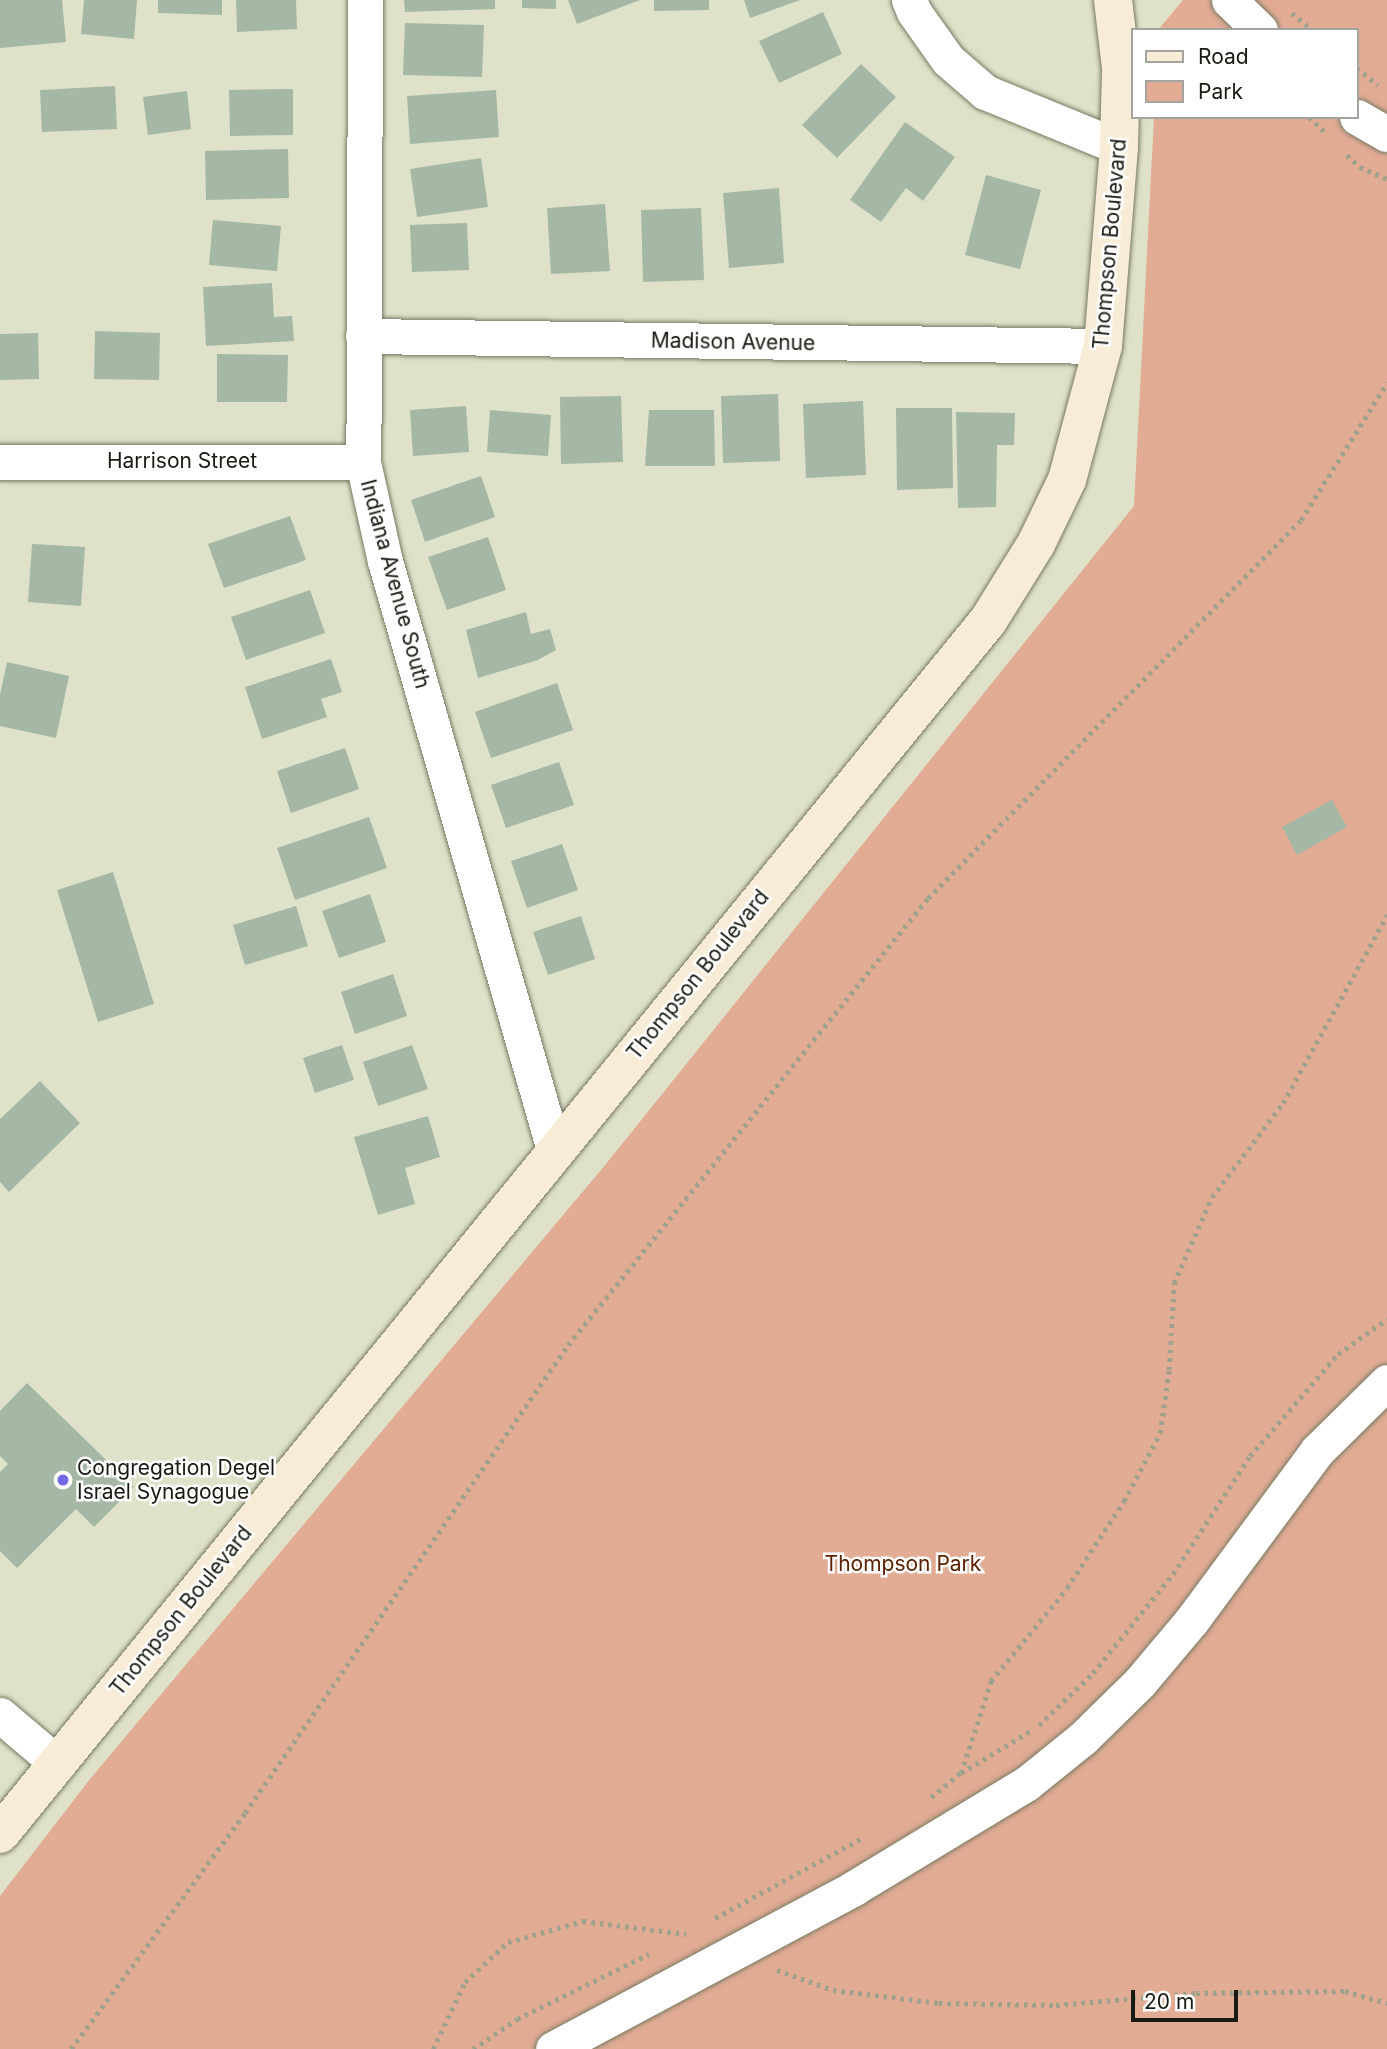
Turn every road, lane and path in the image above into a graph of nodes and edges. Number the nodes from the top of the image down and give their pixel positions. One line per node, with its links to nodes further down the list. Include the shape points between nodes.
1 (365, 0): 11 (street, Indiana Avenue South)
2 (909, 0): 10 (street, via 948,60 985,92)
3 (1113, 0): 10 (street, Thompson Boulevard, via 1121,68)
4 (1229, 0): 5 (street)
5 (1258, 28)
6 (1359, 70): 7 (path)
7 (1387, 93)
8 (1359, 118): 9 (street)
9 (1387, 134)
10 (1119, 147): 12 (street, Thompson Boulevard)
11 (363, 336): 12 (street, Madison Avenue); 15 (street, Indiana Avenue South)
12 (1103, 346): 17 (street, Thompson Boulevard, via 1067,480 1036,544 988,621)
13 (1387, 383): 34 (path, via 1301,520 928,898 568,1345 245,1813)
14 (0, 462): 15 (street, Harrison Street)
15 (363, 462): 17 (street, Indiana Avenue South, via 385,561)
16 (1387, 915): 22 (path, via 1283,1103 1212,1196 1174,1283 1160,1433 1125,1501 1067,1588 991,1682)
17 (554, 1150): 21 (street, Thompson Boulevard)
18 (1387, 1319): 22 (path, via 1338,1354 1250,1456 1173,1574 1093,1673 1034,1729)
19 (1387, 1382): 31 (street, via 1317,1451 1192,1620 1140,1682 1083,1738 1026,1784 854,1888)
20 (0, 1715): 21 (street)
21 (58, 1764): 24 (street, Thompson Boulevard)
22 (961, 1773): 23 (path)
23 (926, 1801)
24 (0, 1834)
25 (868, 1835): 26 (path)
26 (710, 1921)
27 (698, 1928): 28 (path)
28 (686, 1934): 29 (path); 35 (path, via 583,1921 508,1942 465,1982)
29 (674, 1941)
30 (662, 1948): 36 (path, via 517,2019)
31 (730, 1953): 32 (path, via 833,1990 939,2003 1056,2005 1196,1993 1345,1991); 33 (street)
32 (1387, 2003)
33 (589, 2038): 37 (street)
34 (71, 2049)
35 (433, 2049)
36 (473, 2049)
37 (553, 2049)

